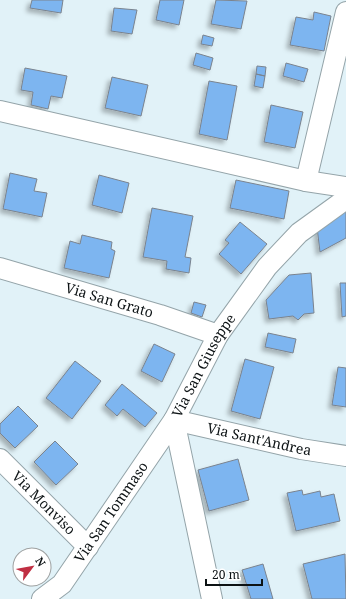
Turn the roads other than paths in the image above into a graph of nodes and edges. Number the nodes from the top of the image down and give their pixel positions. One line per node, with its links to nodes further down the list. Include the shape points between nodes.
1 (346, 12): 3 (street)
2 (0, 112): 3 (street)
3 (306, 181): 4 (street)
4 (346, 187)
5 (346, 199): 7 (street, Via San Giuseppe, via 299,233 267,267)
6 (0, 268): 7 (street, Via San Grato, via 160,315)
7 (218, 335): 8 (street, Via San Giuseppe)
8 (174, 420): 9 (street, Via Sant'Andrea, via 301,449); 11 (street, Via San Tommaso); 13 (street, Via San Giuseppe)
9 (346, 456)
10 (0, 459): 11 (street, Via Monviso)
11 (88, 547): 12 (street, Via San Tommaso, via 62,584)
12 (42, 599)
13 (212, 599)

